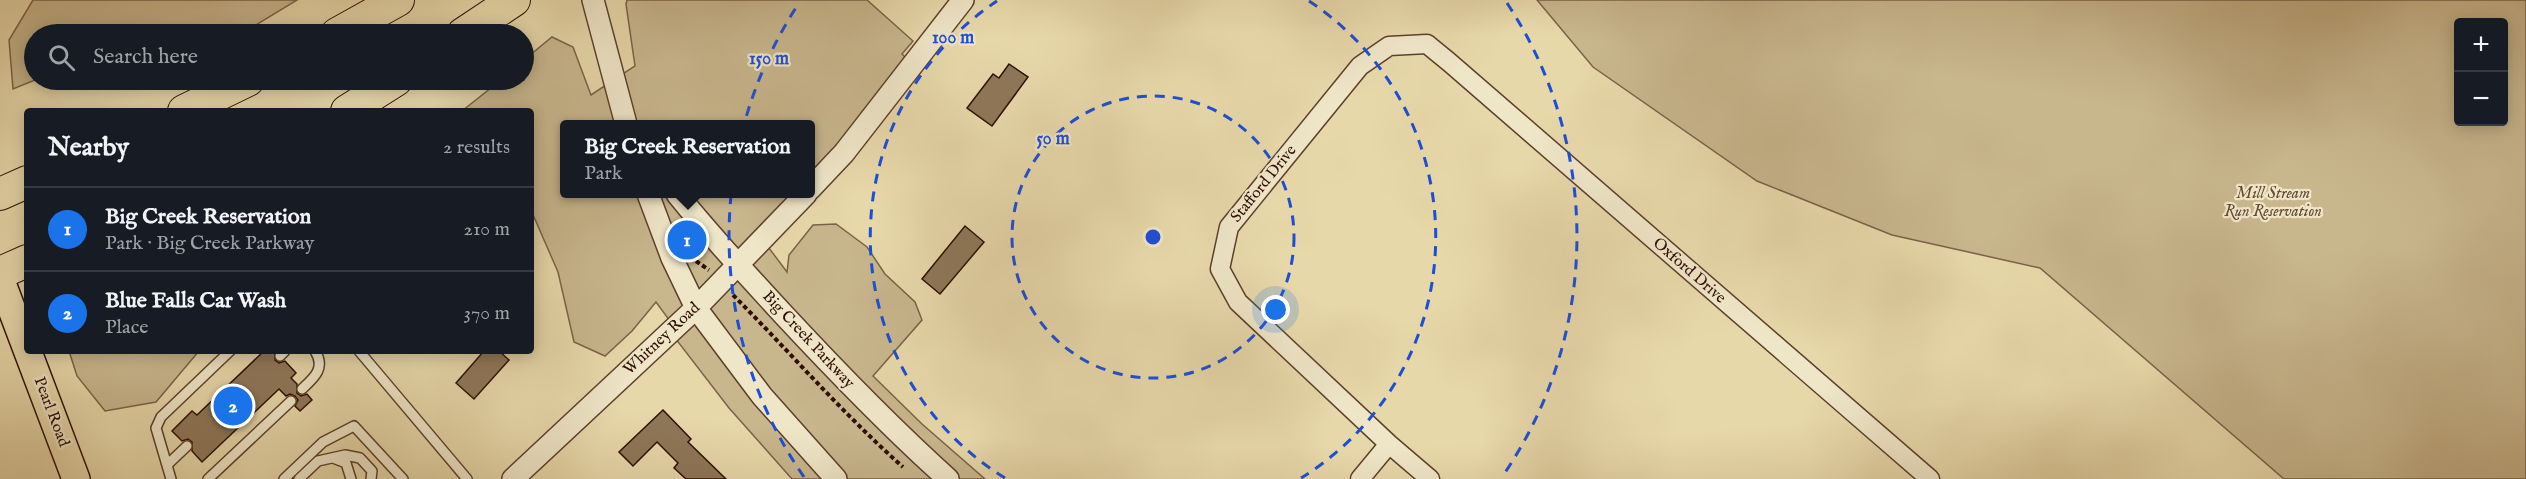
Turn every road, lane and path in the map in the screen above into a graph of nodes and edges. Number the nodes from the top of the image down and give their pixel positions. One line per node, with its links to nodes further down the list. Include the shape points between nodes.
1 (398, 0): 5 (highway)
2 (514, 0): 6 (highway)
3 (593, 0): 12 (street)
4 (963, 0): 14 (street, via 844,153)
5 (355, 24)
6 (478, 24)
7 (1449, 62): 32 (street, Stafford Drive, via 1427,44 1389,46 1360,66 1229,227 1220,269 1238,302); 51 (street, Oxford Drive)
8 (227, 90): 10 (highway)
9 (380, 90): 11 (highway)
10 (190, 108)
11 (352, 108)
12 (625, 120)
13 (24, 183): 15 (highway)
14 (815, 184)
15 (0, 194)
16 (650, 198): 24 (street)
17 (679, 198): 20 (street, Big Creek Parkway)
18 (802, 198): 20 (street, Whitney Road)
19 (24, 262): 21 (highway)
20 (738, 266): 24 (street, Whitney Road); 48 (street, Big Creek Parkway, via 834,369)
21 (0, 273)
22 (0, 278): 25 (main road, Pearl Road)
23 (731, 293): 36 (path, via 838,406)
24 (696, 308): 46 (street, Whitney Road); 47 (street, via 762,396)
25 (24, 343)
26 (28, 354): 37 (main road, Pearl Road)
27 (227, 354): 35 (lane, via 161,417 156,428)
28 (316, 354): 30 (lane, via 320,365 317,375)
29 (362, 354): 45 (lane)
30 (302, 389)
31 (291, 401): 39 (lane)
32 (1389, 444): 49 (street); 50 (street, Stafford Drive)
33 (186, 446): 35 (lane)
34 (333, 458): 41 (lane, via 318,461); 42 (lane, via 346,464); 43 (lane, via 345,454 360,458 372,471)
35 (166, 465): 38 (lane)
36 (908, 472)
37 (76, 479)
38 (171, 479)
39 (208, 479)
40 (284, 479): 44 (lane, via 323,442 354,426)
41 (299, 479)
42 (351, 479)
43 (371, 479)
44 (403, 479)
45 (467, 479)
46 (513, 479)
47 (836, 479)
48 (948, 479)
49 (1360, 479)
50 (1430, 479)
51 (1930, 479)

